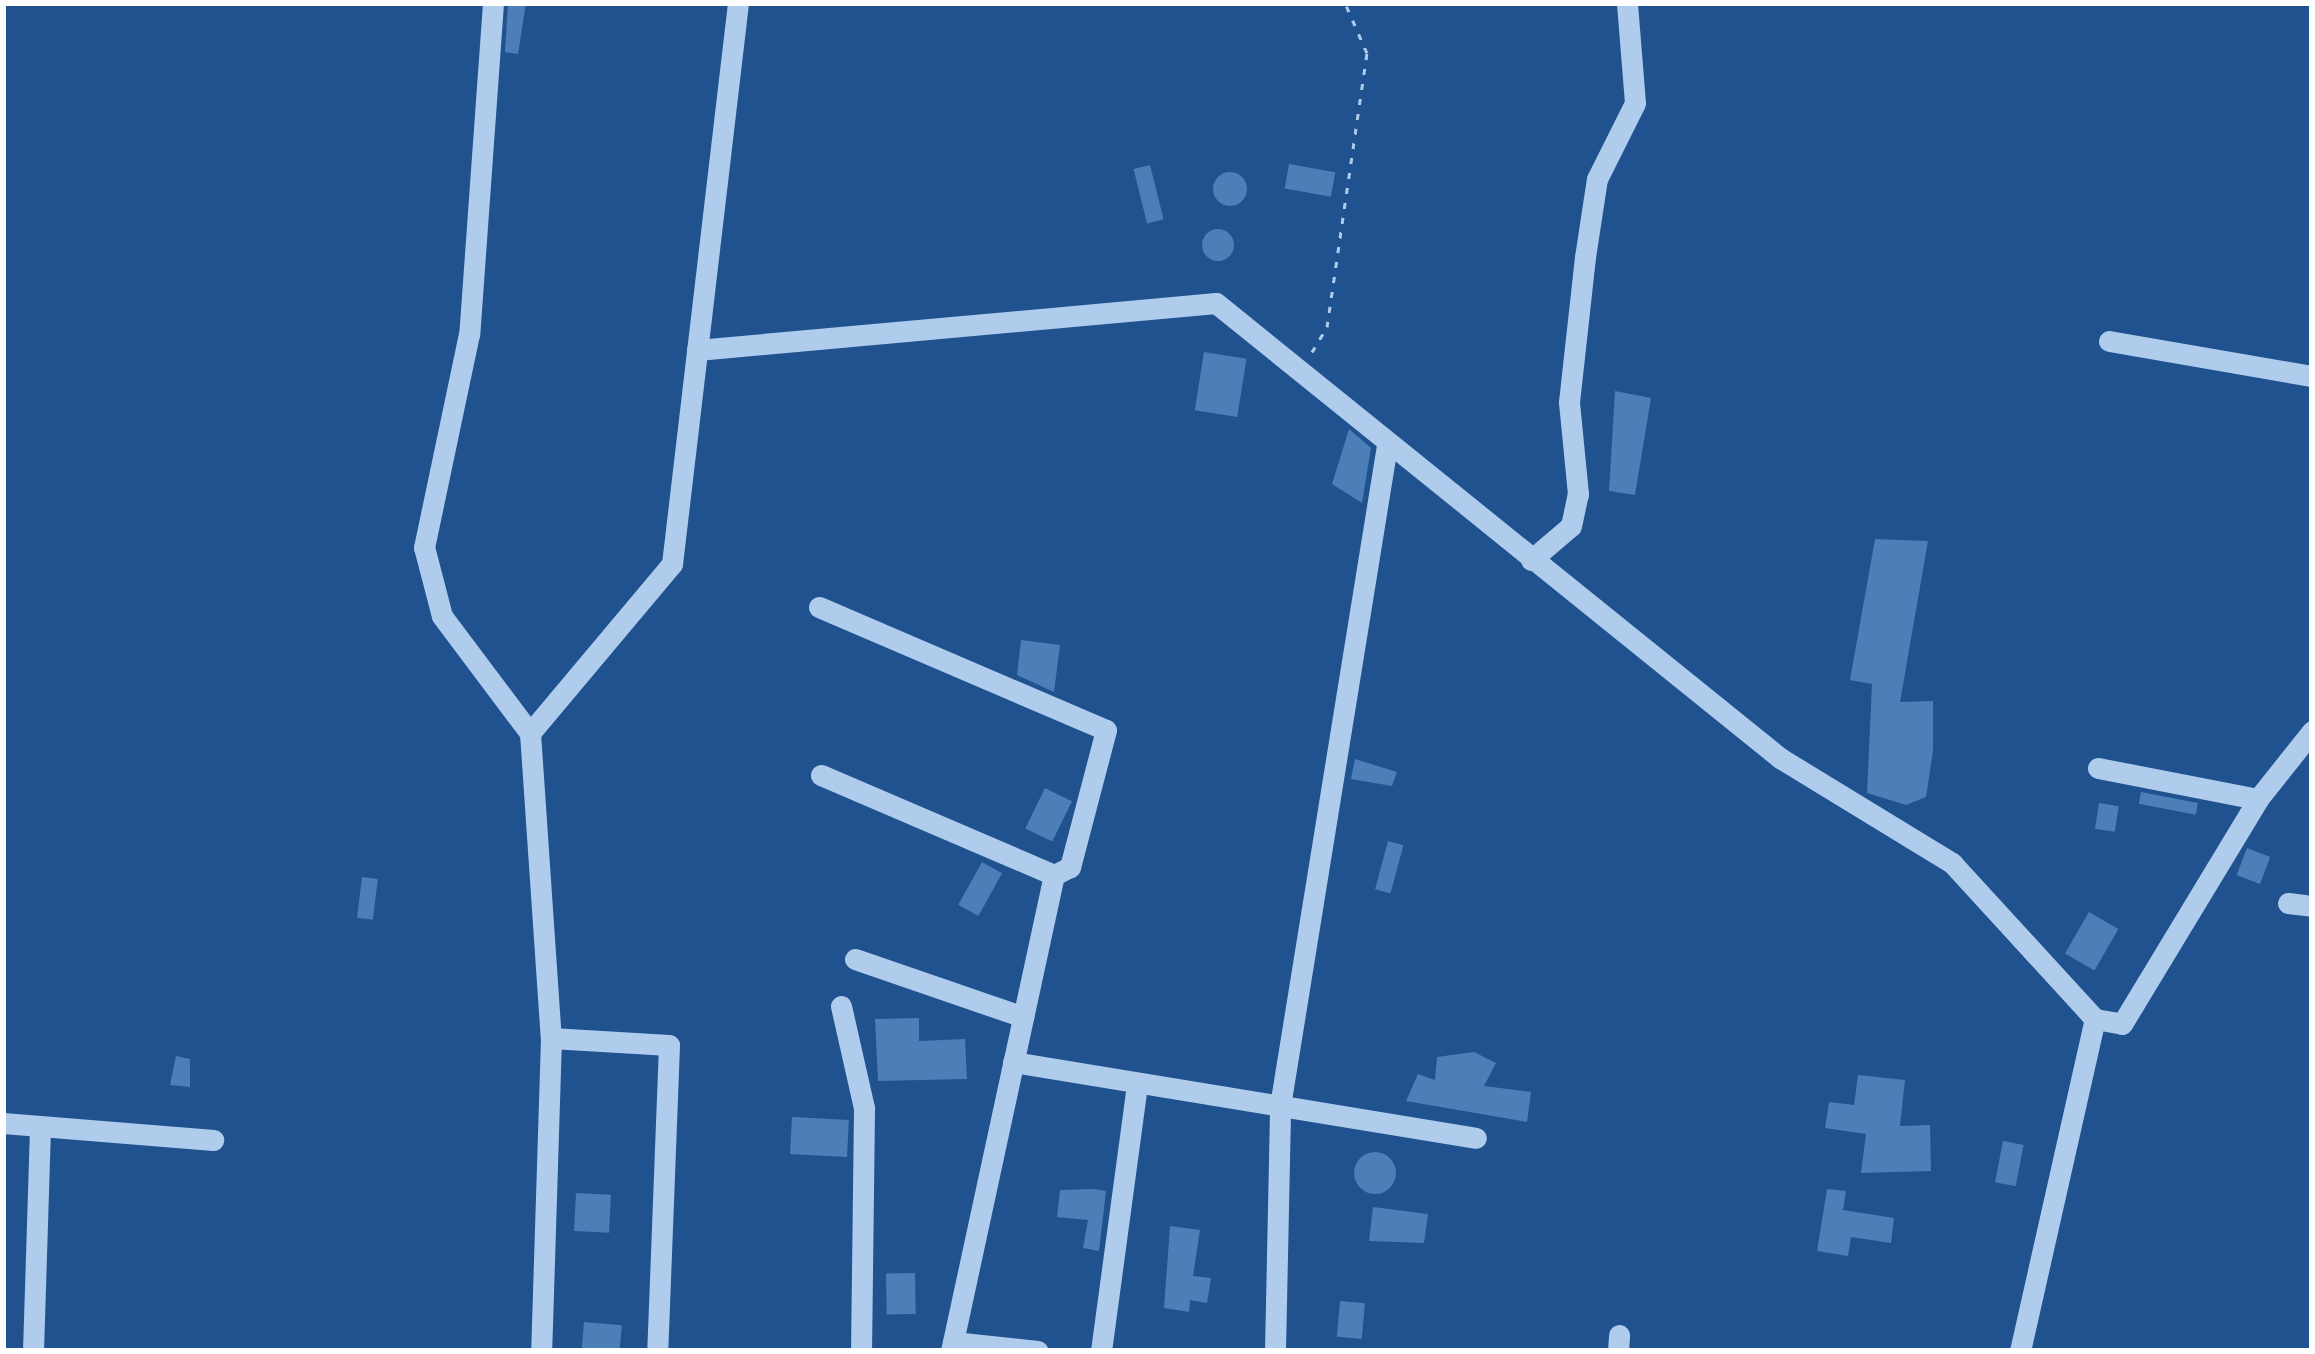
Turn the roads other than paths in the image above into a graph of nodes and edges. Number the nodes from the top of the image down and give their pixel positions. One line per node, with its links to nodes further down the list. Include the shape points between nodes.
1 (493, 3): 11 (street, via 469,334 424,547 442,616)
2 (738, 3): 5 (street)
3 (1627, 3): 8 (street, via 1635,103 1597,179 1569,402 1578,494 1571,526)
4 (2109, 341): 6 (street)
5 (697, 350): 7 (street, via 1216,303); 11 (street, via 672,564)
6 (2312, 376)
7 (1387, 446): 8 (street); 25 (street)
8 (1531, 560): 21 (street, via 1780,758 1952,863)
9 (819, 607): 15 (street, via 1106,730 1070,867)
10 (2312, 731): 14 (street)
11 (530, 733): 22 (street)
12 (2098, 768): 14 (street)
13 (821, 775): 15 (street)
14 (2258, 799): 21 (street, via 2122,1024)
15 (1054, 875): 20 (street)
16 (2288, 903): 17 (street)
17 (2312, 906)
18 (855, 959): 20 (street)
19 (841, 1006): 34 (street, via 864,1108)
20 (1023, 1017): 23 (street)
21 (2095, 1018): 38 (street)
22 (551, 1038): 32 (street); 33 (street, via 669,1045)
23 (1013, 1063): 24 (street); 30 (street)
24 (1137, 1083): 25 (street); 36 (street)
25 (1280, 1106): 28 (street); 37 (street)
26 (3, 1123): 27 (street)
27 (40, 1130): 29 (street); 31 (street)
28 (1476, 1138)
29 (212, 1140)
30 (952, 1346): 35 (street)
31 (33, 1351)
32 (541, 1351)
33 (657, 1351)
34 (861, 1351)
35 (1039, 1351)
36 (1101, 1351)
37 (1275, 1351)
38 (2020, 1351)

